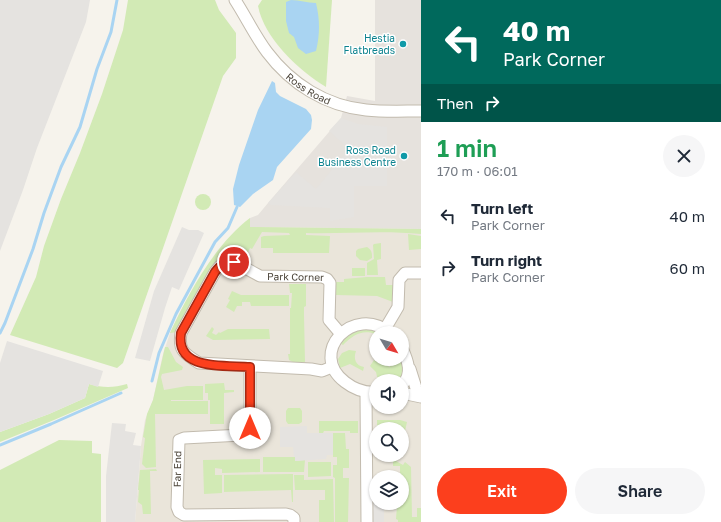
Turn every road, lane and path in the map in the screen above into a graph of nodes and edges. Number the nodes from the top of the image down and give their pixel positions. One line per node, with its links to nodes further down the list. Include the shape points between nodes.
1 (235, 0): 2 (street, Ross Road, via 272,58 292,78 314,94 355,108)
2 (421, 111)
3 (421, 273): 5 (street, via 405,273 399,280 398,307)
4 (376, 326): 6 (street, via 363,324)
5 (389, 326)
6 (340, 333): 8 (street, Park Corner, via 329,320 330,283 327,279 322,276 260,276 234,262 227,263 215,272 181,333 181,348 185,355 199,364); 9 (street, via 332,350)
7 (409, 366): 10 (street)
8 (250, 367): 9 (street, Park Corner, via 322,371); 16 (street, Far End, via 250,428 242,435 179,440 177,507 184,515 286,514 294,518)
9 (332, 367): 12 (street, via 345,382)
10 (410, 369): 11 (street); 14 (street)
11 (408, 374)
12 (369, 391)
13 (409, 394): 14 (street)
14 (420, 396)
15 (370, 414): 17 (street)
16 (294, 522)
17 (367, 522)

